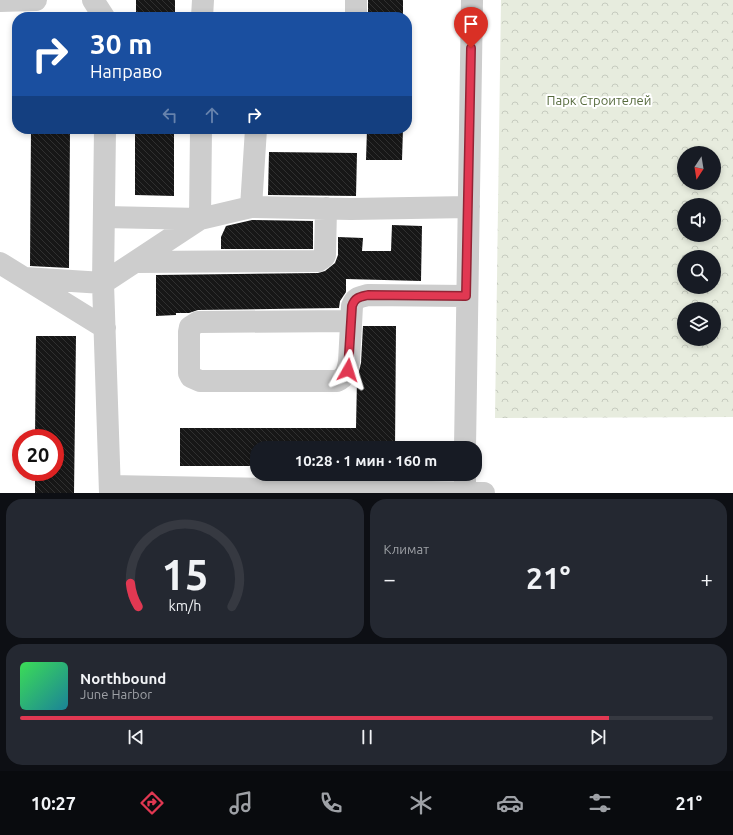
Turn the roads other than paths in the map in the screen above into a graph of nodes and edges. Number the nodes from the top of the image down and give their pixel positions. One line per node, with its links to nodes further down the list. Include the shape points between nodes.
1 (36, 0): 6 (street)
2 (93, 0): 7 (street)
3 (202, 0): 8 (street)
4 (356, 0): 9 (street)
5 (472, 0): 14 (street)
6 (0, 1)
7 (101, 12)
8 (202, 12)
9 (356, 12)
10 (105, 134): 16 (street)
11 (201, 134): 17 (street)
12 (256, 134): 13 (street)
13 (251, 207): 15 (street); 17 (street)
14 (469, 207): 15 (street); 22 (street)
15 (326, 208): 18 (street, via 325,255 318,261)
16 (104, 218): 17 (street); 21 (street)
17 (200, 219): 18 (street)
18 (135, 262): 21 (street)
19 (0, 263): 20 (street)
20 (25, 278): 21 (street); 24 (street)
21 (103, 283): 24 (street)
22 (466, 296): 23 (street, via 358,297 352,306); 25 (street)
23 (351, 321): 23 (street, via 348,370 342,379 337,381 200,381 195,380 189,373 189,332 190,327 198,322)
24 (105, 328): 27 (street)
25 (465, 441)
26 (465, 481): 28 (street)
27 (110, 489): 28 (street)
28 (465, 493): 29 (street)
29 (484, 493)

